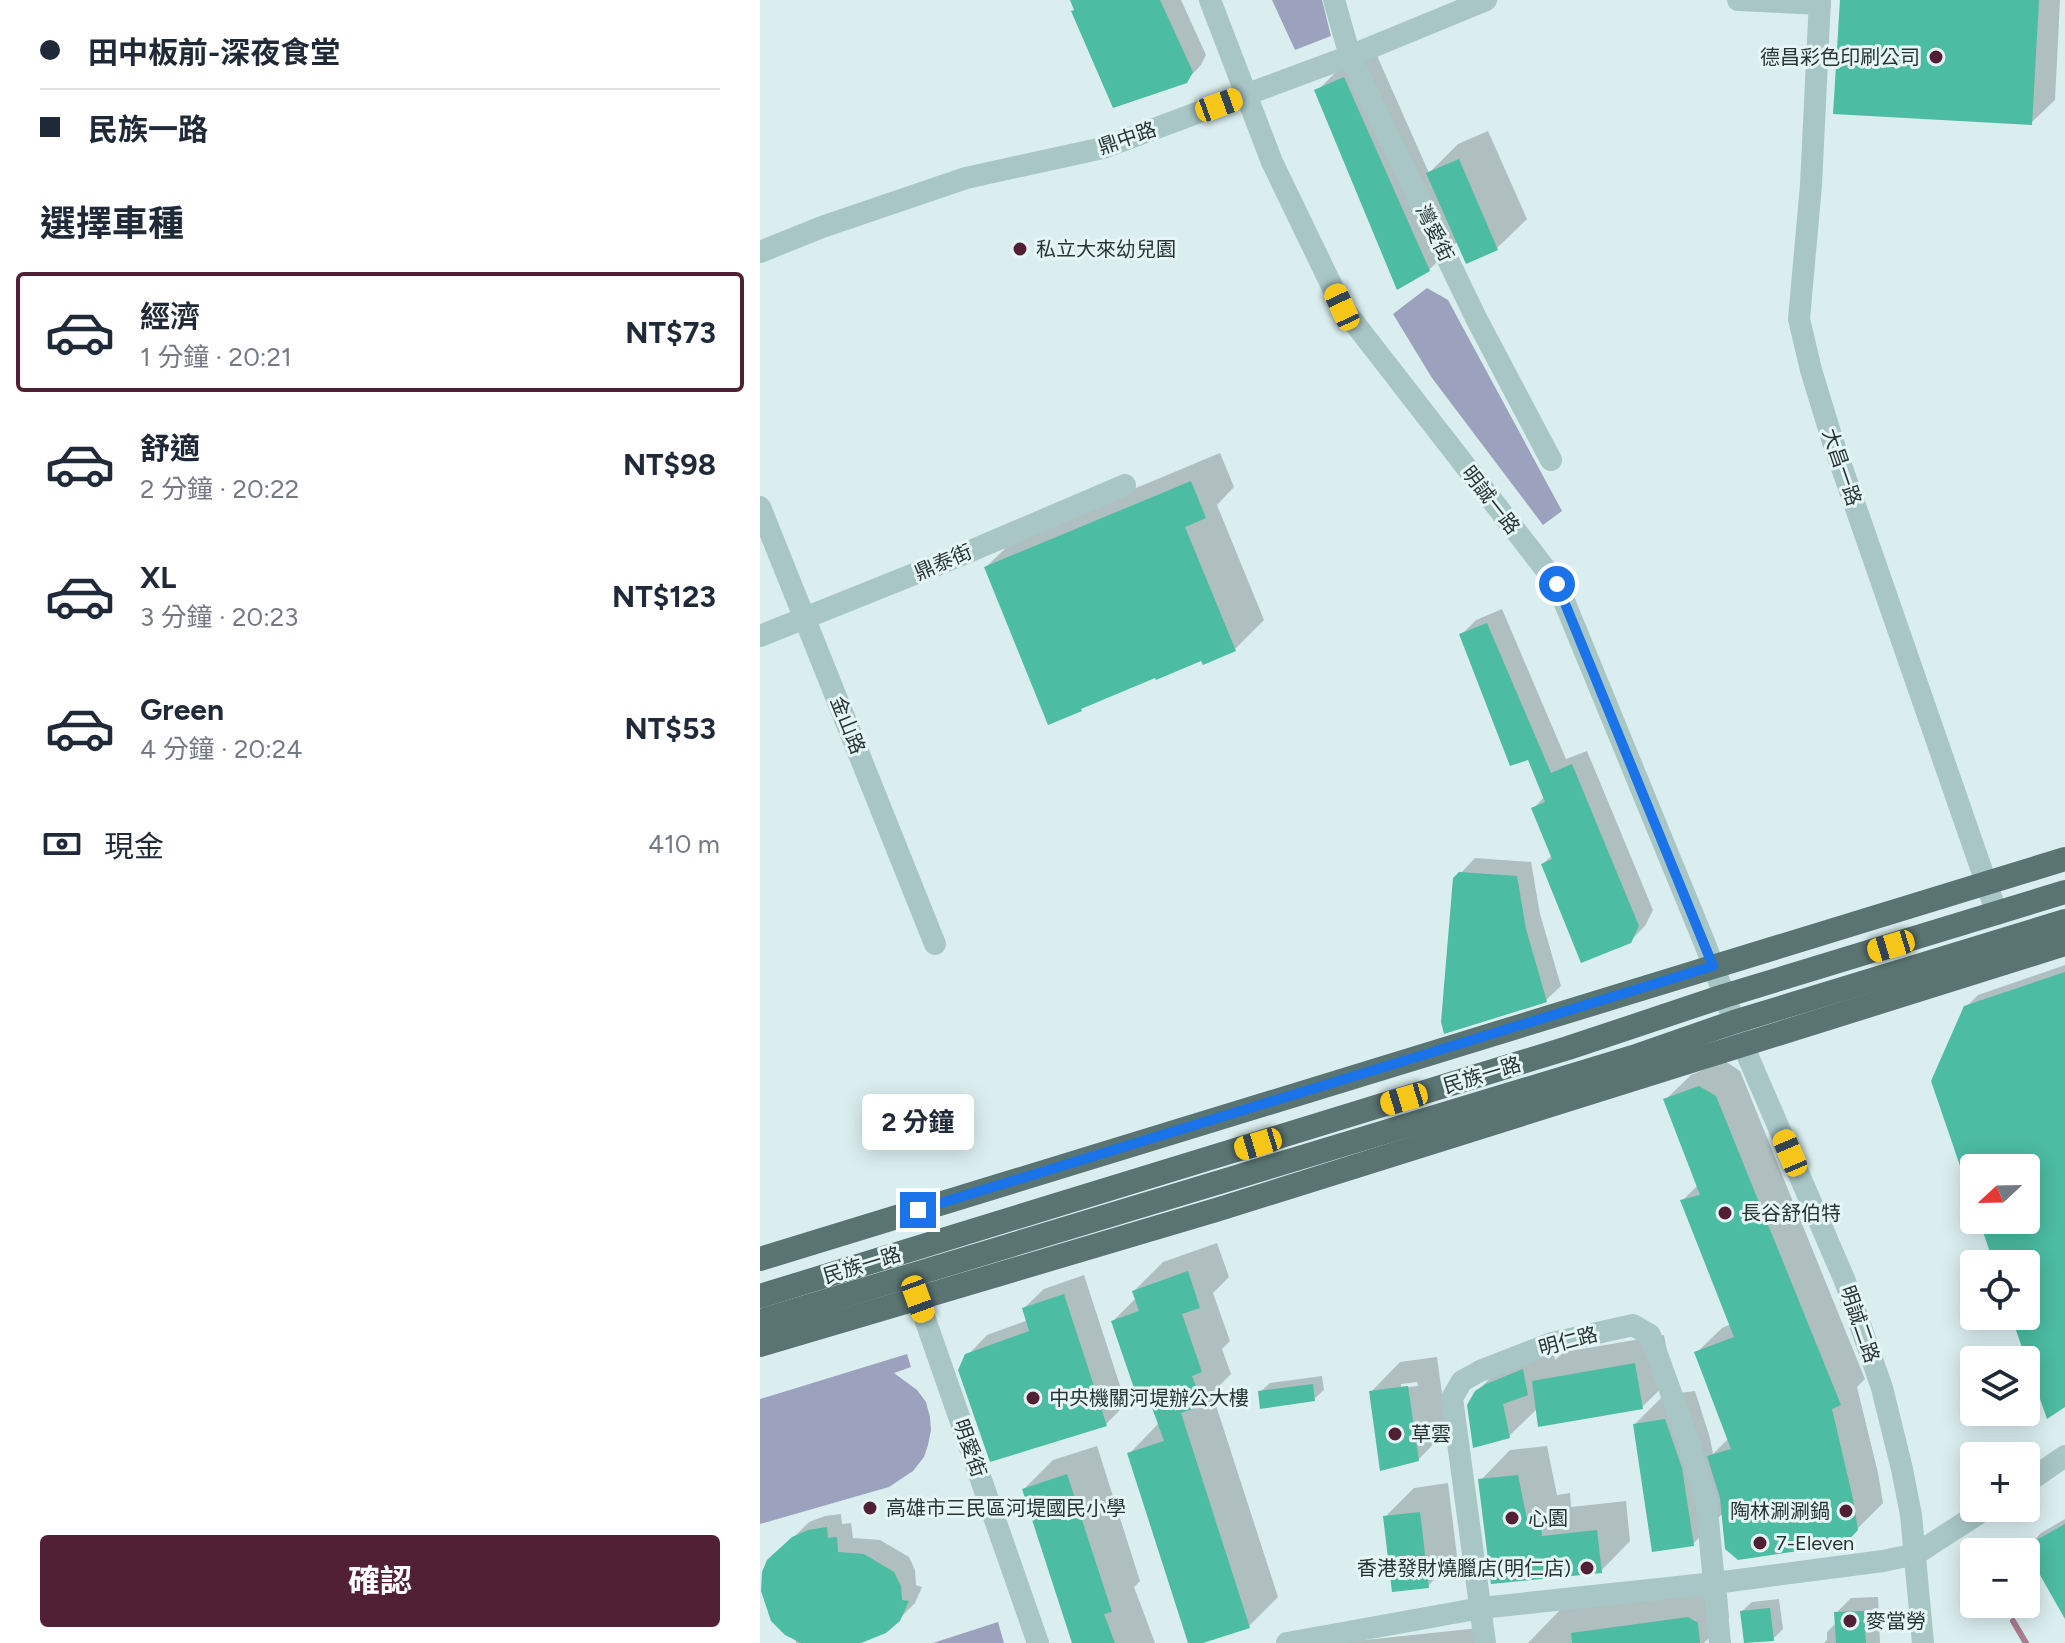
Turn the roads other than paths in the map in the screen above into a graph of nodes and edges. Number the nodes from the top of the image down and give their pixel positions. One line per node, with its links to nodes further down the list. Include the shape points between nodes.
1 (1210, 0): 7 (street, 明誠一路)
2 (1334, 0): 6 (street, 灣愛街)
3 (1486, 0): 6 (street, 鼎中路)
4 (1738, 0): 5 (street)
5 (1820, 2): 15 (street, 大昌一路, via 1799,319 1833,442)
6 (1350, 56): 7 (street, 鼎中路); 9 (street, 灣愛街)
7 (1248, 94): 8 (street, 鼎中路, via 1103,148 966,178); 21 (street, 明誠一路, via 1272,162 1342,307 1557,584)
8 (760, 252)
9 (1551, 460)
10 (1125, 485): 12 (street, 鼎泰街)
11 (760, 507): 12 (street, 金山路)
12 (805, 619): 13 (street, 鼎泰街); 19 (street, 金山路)
13 (760, 636)
14 (2065, 859): 15 (main road, 民族一路)
15 (1987, 882): 17 (street, 大昌一路); 21 (main road, 民族一路)
16 (2065, 892): 17 (main road, 民族一路)
17 (1997, 914): 22 (main road, 民族一路)
18 (2065, 921): 23 (main road, 民族一路)
19 (935, 944)
20 (2065, 944): 24 (main road, 民族一路)
21 (1713, 966): 22 (street, 明誠一路); 25 (main road, 民族一路)
22 (1724, 996): 23 (street, 明誠一路); 26 (main road, 民族一路)
23 (1734, 1022): 24 (street, 明誠二路); 27 (main road, 民族一路)
24 (1743, 1045): 27 (main road, 民族一路); 36 (street, 明誠二路, via 1845,1281 1882,1388)
25 (1422, 1056): 26 (main road); 28 (main road, 民族一路)
26 (1433, 1090): 29 (main road, 民族一路)
27 (1438, 1128): 30 (main road, 民族一路, via 1216,1210); 31 (main road, 民族一路)
28 (760, 1259)
29 (760, 1296)
30 (918, 1299): 32 (main road, 民族一路); 39 (street, 明愛街)
31 (760, 1321)
32 (760, 1345)
33 (2065, 1456): 34 (street)
34 (2040, 1473)
35 (1965, 1522): 36 (street)
36 (1916, 1554): 37 (street); 43 (street, 明誠二路)
37 (1715, 1583): 38 (street); 38 (street, 明仁路, via 1706,1500 1688,1440 1650,1335 1633,1325 1552,1343 1480,1371 1462,1381 1452,1398); 42 (street)
38 (1481, 1608): 40 (street); 41 (street)
39 (1038, 1643)
40 (1288, 1643)
41 (1485, 1643)
42 (1720, 1643)
43 (1923, 1643)

